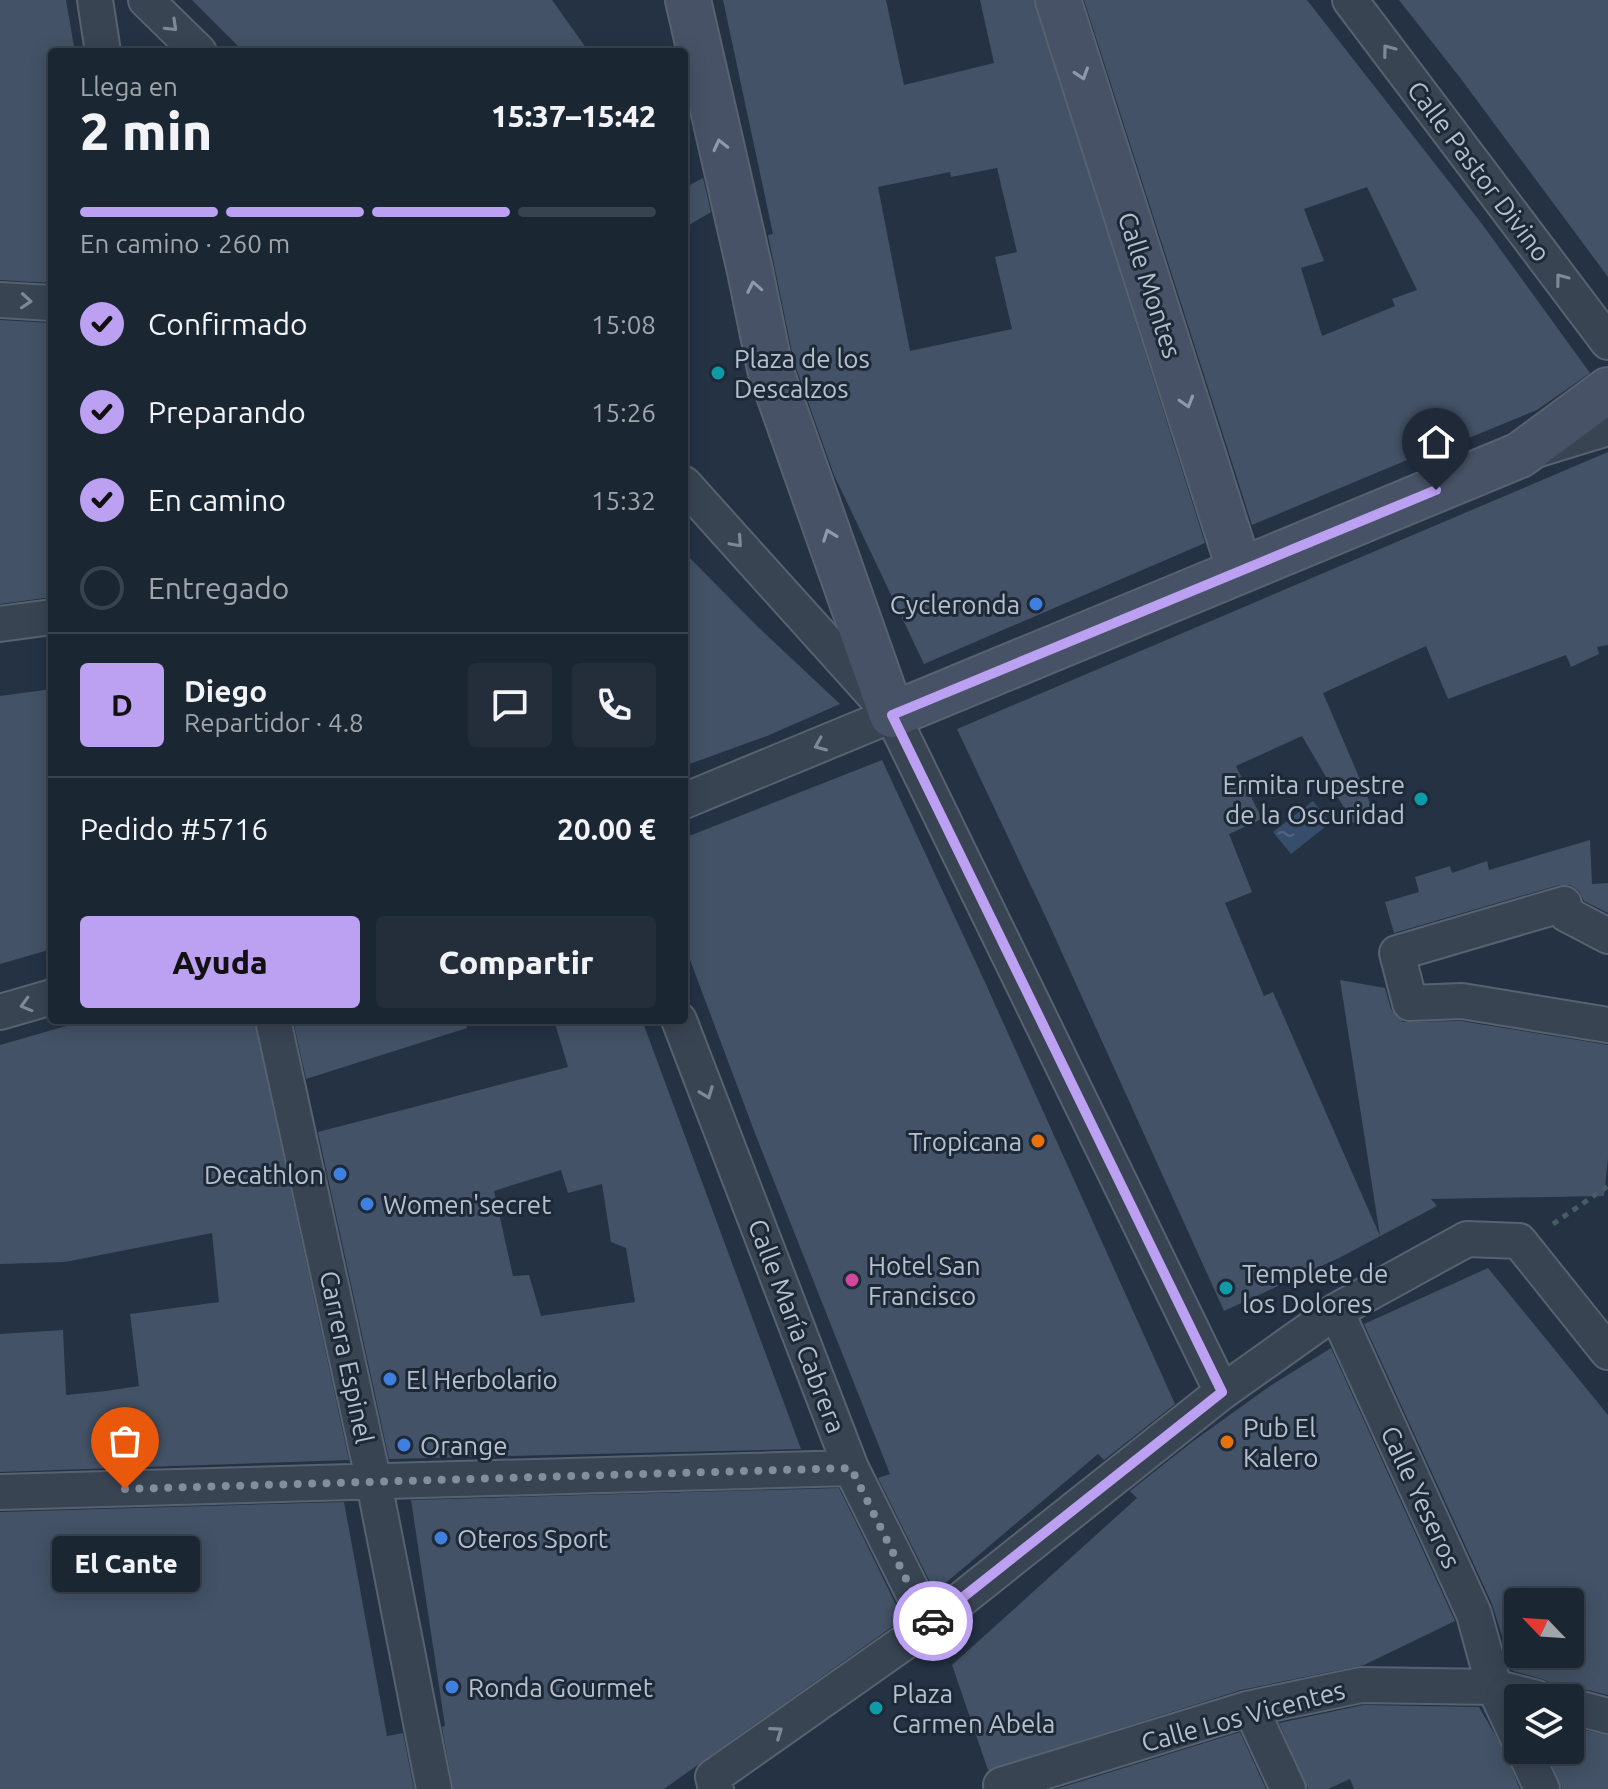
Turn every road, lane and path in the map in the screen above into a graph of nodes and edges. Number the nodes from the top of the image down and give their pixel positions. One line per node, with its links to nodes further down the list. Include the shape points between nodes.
1 (95, 0): 6 (street)
2 (146, 0): 7 (street, one-way to 7)
3 (688, 0): 16 (street, one-way to 3, via 770,369)
4 (1058, 0): 15 (street, Calle Montes, one-way to 15)
5 (1350, 0): 10 (street, Calle Pastor Divino, one-way to 5)
6 (102, 48)
7 (195, 48)
8 (0, 300): 9 (street, one-way to 9)
9 (48, 303)
10 (1608, 342)
11 (1608, 390): 13 (street)
12 (1608, 428): 13 (street)
13 (1520, 455): 15 (street)
14 (688, 488): 17 (street, one-way to 17)
15 (1240, 571): 20 (street)
16 (845, 580): 17 (street); 20 (street)
17 (793, 603): 20 (street)
18 (48, 618): 19 (street)
19 (0, 624)
20 (892, 715): 21 (street, one-way to 21); 32 (street)
21 (688, 799)
22 (1608, 936): 27 (street, via 1566,914 1564,904 1397,953 1410,1003 1462,1001)
23 (48, 998): 24 (street, one-way to 24)
24 (0, 1012)
25 (274, 1024): 34 (street, Carrera Espinel)
26 (681, 1024): 33 (street, Calle María Cabrera, one-way to 33)
27 (1608, 1025)
28 (1608, 1186): 29 (path, via 1564,1219)
29 (1519, 1241): 30 (street, via 1467,1239); 31 (street)
30 (1336, 1311): 32 (street); 37 (street, Calle Yeseros, via 1474,1614)
31 (1608, 1352)
32 (1222, 1392): 36 (street)
33 (851, 1468): 34 (street); 36 (street, Calle María Cabrera)
34 (374, 1483): 35 (street); 45 (street, Carrera Espinel)
35 (0, 1492)
36 (929, 1625): 46 (street, one-way to 36, via 713,1777)
37 (1494, 1687): 38 (street, Calle Los Vicentes); 39 (street, Calle Yeseros); 41 (street, Calle Los Vicentes, via 1361,1685)
38 (1504, 1690)
39 (1504, 1708)
40 (1584, 1710): 42 (street)
41 (1252, 1716): 44 (street, Calle Los Vicentes); 47 (street)
42 (1608, 1716)
43 (1530, 1764): 48 (street)
44 (1001, 1785)
45 (434, 1789)
46 (716, 1789)
47 (1288, 1789)
48 (1542, 1789)

